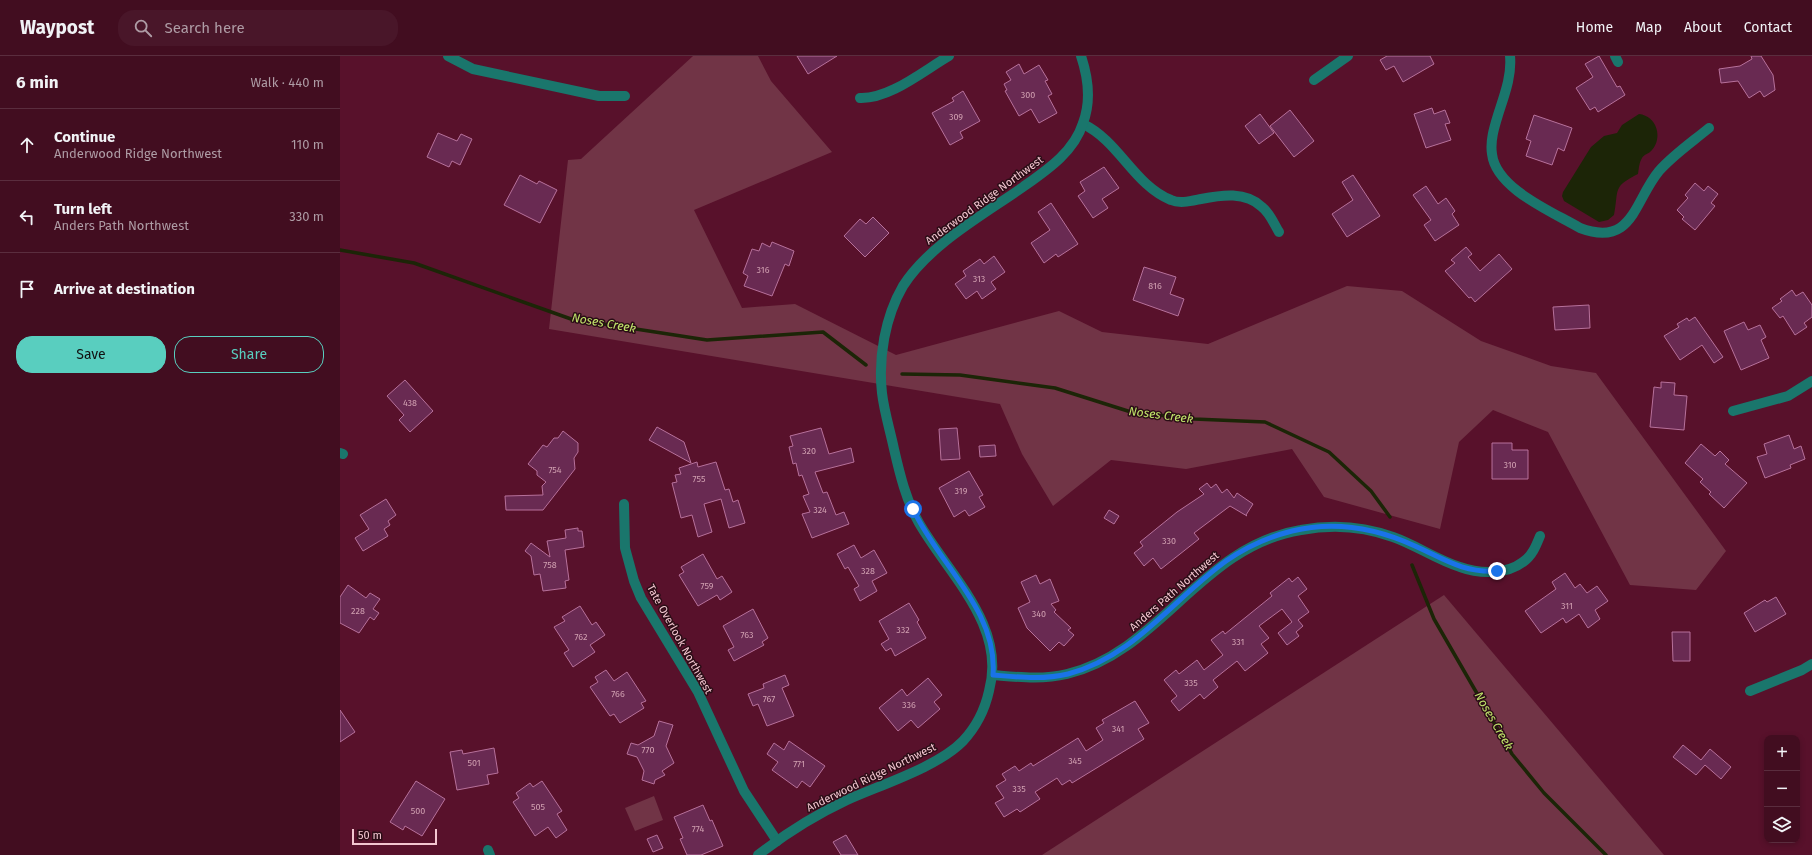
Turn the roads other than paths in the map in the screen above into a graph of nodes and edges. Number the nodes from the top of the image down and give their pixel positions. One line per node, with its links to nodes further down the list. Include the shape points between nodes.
1 (448, 56): 7 (street, via 473,69 599,96)
2 (949, 56): 8 (street, via 889,92 870,99)
3 (1081, 56): 9 (street, Anderwood Ridge Northwest, via 1087,82)
4 (1348, 56): 6 (street)
5 (1510, 56): 10 (street, via 1509,78 1492,144 1492,156 1499,174 1516,190 1580,228 1607,234 1621,227 1635,212 1659,171)
6 (1314, 80)
7 (625, 96)
8 (860, 98)
9 (1083, 124): 11 (street, via 1111,144 1145,183 1162,196 1179,202 1224,196 1249,198 1262,206); 17 (street, Anderwood Ridge Northwest, via 1058,161 938,247 922,262 898,297 890,317 884,345 882,393 903,486 919,523 973,603 984,624 992,648)
10 (1708, 128)
11 (1279, 232)
12 (1812, 381): 13 (street, via 1788,396)
13 (1732, 412)
14 (624, 504): 19 (street, Tate Overlook Northwest, via 625,548 641,598 698,692 744,791)
15 (1540, 536): 17 (street, Anders Path Northwest, via 1536,547 1523,562 1504,570 1481,572 1459,567 1393,537 1366,530 1329,527 1291,532 1255,544 1224,562 1134,640 1103,661 1077,671 1044,678)
16 (1812, 664): 18 (street)
17 (993, 675): 19 (street, Anderwood Ridge Northwest, via 988,698 981,713 956,747 927,765 830,809)
18 (1750, 691)
19 (777, 841): 20 (street, Anderwood Ridge Northwest)
20 (758, 855)

